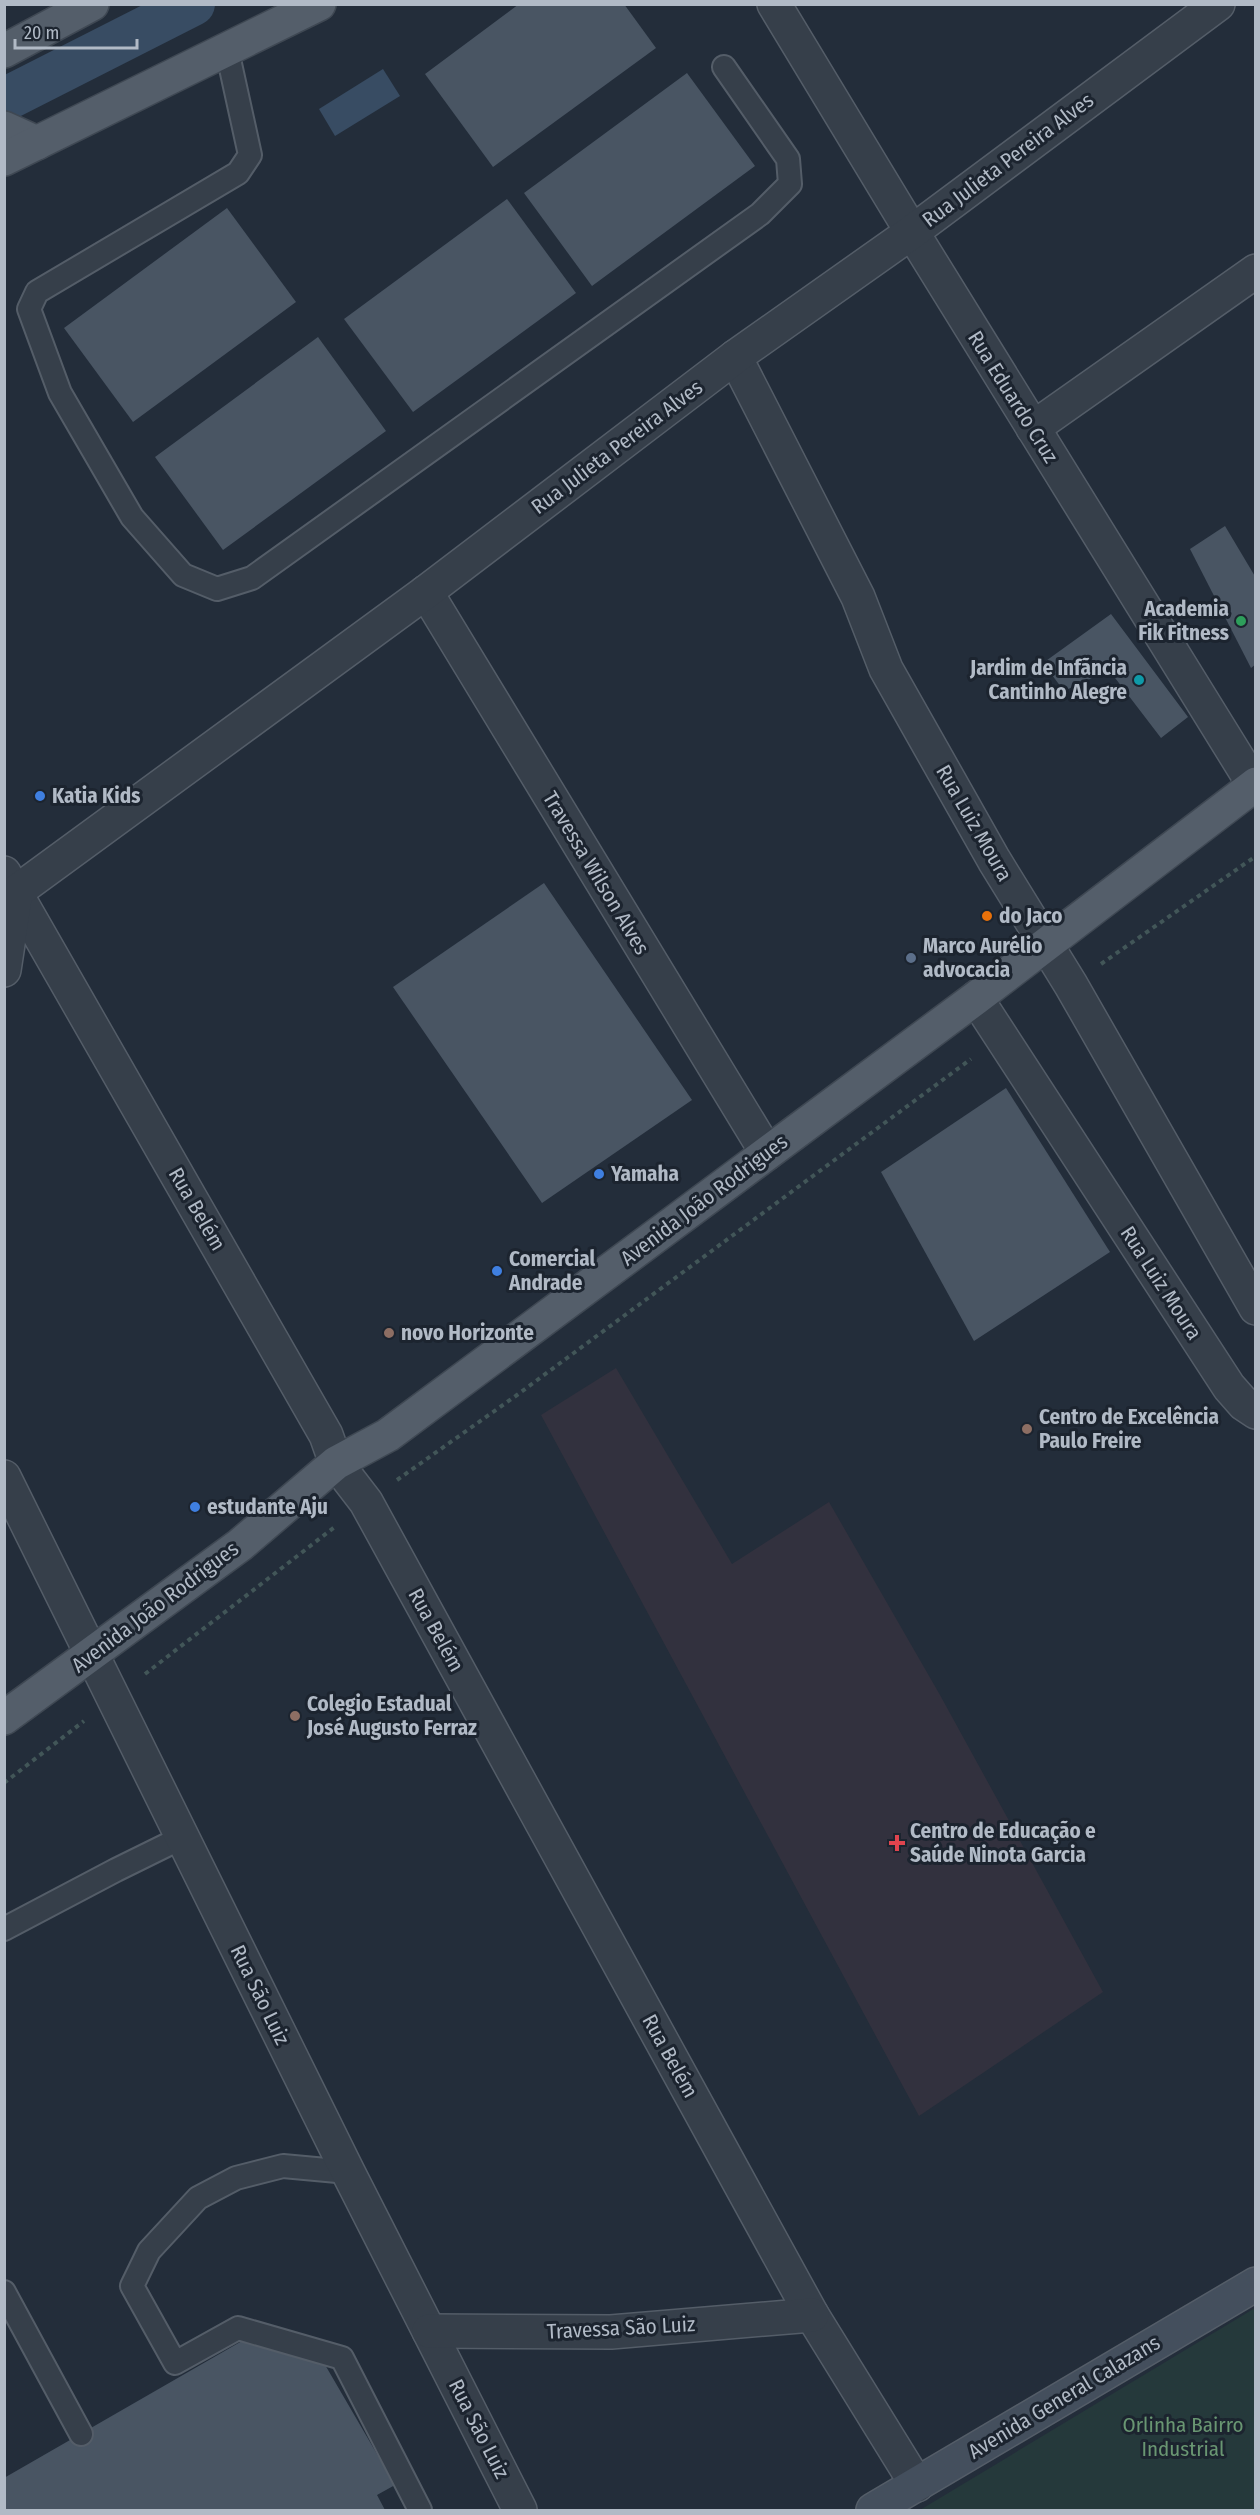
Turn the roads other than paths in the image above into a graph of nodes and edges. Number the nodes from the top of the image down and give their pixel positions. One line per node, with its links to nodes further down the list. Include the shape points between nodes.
1 (92, 4): 6 (main road)
2 (319, 4): 5 (main road)
3 (774, 4): 9 (street, Rua Eduardo Cruz)
4 (1218, 4): 9 (street, Rua Julieta Pereira Alves)
5 (227, 50): 7 (lane, via 250,155 238,173 37,292 29,309 60,393 132,517 183,575 217,589 252,578 760,214 790,184 788,159); 8 (main road)
6 (4, 51)
7 (724, 67)
8 (16, 141)
9 (912, 232): 11 (street, Rua Julieta Pereira Alves); 12 (street, Rua Eduardo Cruz)
10 (1256, 271): 12 (street)
11 (735, 357): 13 (street, Rua Julieta Pereira Alves); 16 (street, Rua Luiz Moura, via 858,597 886,669 994,860)
12 (1032, 428): 14 (street, Rua Eduardo Cruz)
13 (426, 592): 15 (street, Rua Julieta Pereira Alves); 19 (street, Travessa Wilson Alves)
14 (1255, 785): 16 (main road, Avenida João Rodrigues)
15 (10, 883): 17 (street); 22 (street, Rua Belém, via 326,1435)
16 (1047, 944): 18 (main road, Avenida João Rodrigues); 20 (street, Rua Luiz Moura)
17 (4, 970)
18 (976, 998): 19 (main road, Avenida João Rodrigues); 21 (street, Rua Luiz Moura, via 1229,1387)
19 (767, 1153): 22 (main road, Avenida João Rodrigues, via 388,1435)
20 (1256, 1308)
21 (1256, 1412)
22 (336, 1464): 24 (main road, Avenida João Rodrigues, via 240,1545); 31 (street, Rua Belém, via 366,1502)
23 (4, 1478): 24 (street, Rua São Luiz)
24 (93, 1654): 25 (main road, Avenida João Rodrigues); 26 (street, Rua São Luiz)
25 (4, 1718)
26 (183, 1837): 27 (lane); 28 (street, Rua São Luiz)
27 (4, 1929)
28 (348, 2172): 32 (street, Rua São Luiz); 35 (lane, via 283,2166 236,2178 198,2198 149,2251 132,2286 175,2363 238,2328 342,2358)
29 (1256, 2284): 34 (main road, Avenida General Calazans)
30 (4, 2292): 33 (lane)
31 (812, 2315): 32 (street, Travessa São Luiz, via 611,2332); 34 (street, Rua Belém)
32 (429, 2331): 36 (street, Rua São Luiz)
33 (81, 2434)
34 (917, 2485): 37 (main road, Avenida General Calazans)
35 (420, 2511)
36 (520, 2511)
37 (873, 2511)

